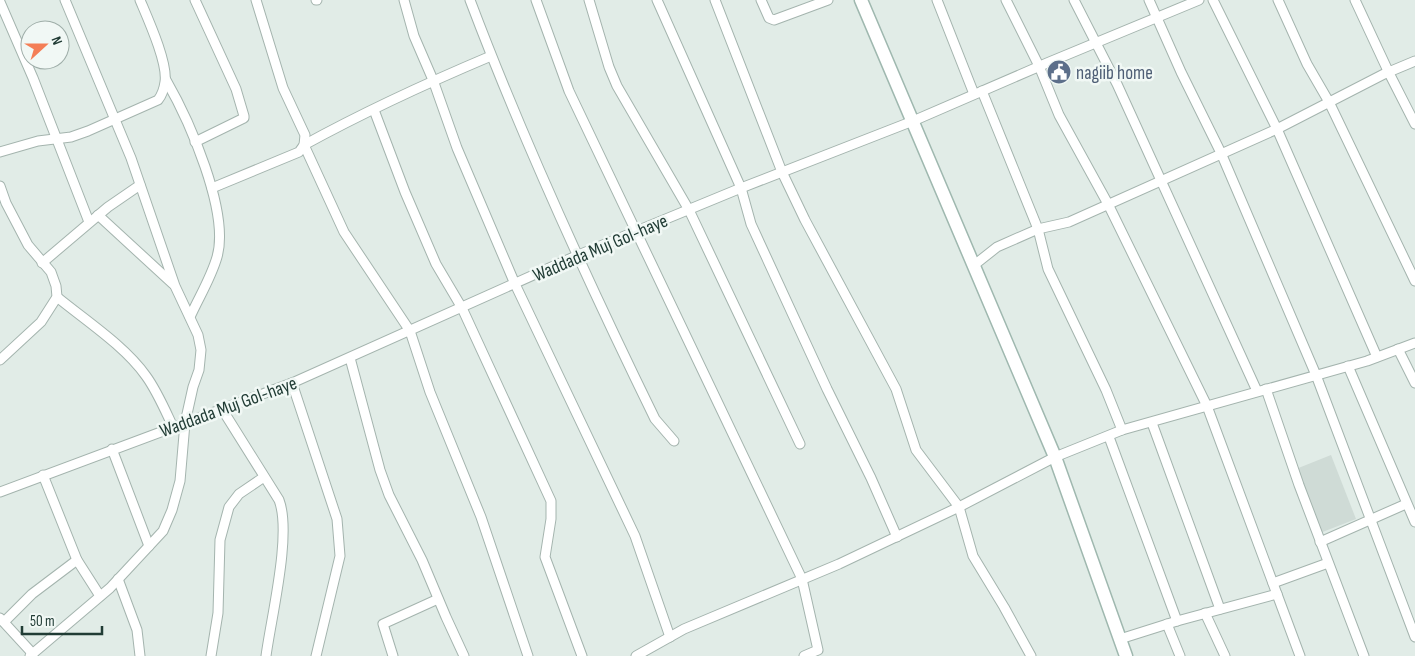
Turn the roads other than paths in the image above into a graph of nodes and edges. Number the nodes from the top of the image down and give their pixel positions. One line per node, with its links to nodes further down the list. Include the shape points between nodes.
1 (65, 0): 34 (street)
2 (140, 0): 29 (street)
3 (195, 0): 39 (street, via 236,89 244,118)
4 (256, 0): 40 (street, via 283,88 305,135)
5 (404, 0): 30 (street, via 414,36)
6 (470, 0): 25 (street)
7 (536, 0): 54 (street, via 569,92)
8 (589, 0): 50 (street, via 617,86)
9 (657, 0): 48 (street)
10 (715, 0): 43 (street)
11 (761, 0): 12 (street, via 768,18 774,20)
12 (828, 0)
13 (861, 0): 35 (main road)
14 (937, 0): 31 (street)
15 (1006, 0): 27 (street)
16 (1074, 0): 24 (street)
17 (1149, 0): 23 (street)
18 (1199, 0): 23 (street, Waddada Muj Gol-haye)
19 (1213, 0): 37 (street)
20 (1278, 0): 32 (street, via 1307,64)
21 (1355, 0): 28 (street)
22 (0, 2): 38 (street)
23 (1157, 18): 24 (street, Waddada Muj Gol-haye); 42 (street)
24 (1095, 44): 27 (street, Waddada Muj Gol-haye); 44 (street)
25 (491, 56): 30 (street); 55 (street)
26 (1415, 61): 28 (street)
27 (1039, 66): 31 (street, Waddada Muj Gol-haye); 49 (street, via 1060,115)
28 (1388, 72): 32 (street); 36 (street)
29 (166, 80): 34 (street, via 158,100); 39 (street)
30 (433, 80): 33 (street); 59 (street, via 457,148)
31 (978, 93): 35 (street, Waddada Muj Gol-haye); 53 (street)
32 (1329, 102): 37 (street); 58 (street)
33 (374, 110): 40 (street); 62 (street, via 436,264)
34 (116, 119): 38 (street); 45 (street)
35 (913, 121): 43 (street, Waddada Muj Gol-haye); 57 (main road)
36 (1415, 124)
37 (1277, 129): 42 (street); 67 (street)
38 (57, 139): 41 (street); 52 (street)
39 (194, 142): 47 (street)
40 (304, 145): 47 (street, via 299,152); 64 (street, via 344,232)
41 (0, 152)
42 (1221, 153): 44 (street); 71 (street)
43 (782, 172): 48 (street, Waddada Muj Gol-haye); 90 (street, via 896,389 916,450)
44 (1161, 180): 49 (street); 74 (street)
45 (140, 185): 51 (street); 60 (street)
46 (0, 186): 56 (street, via 28,245)
47 (212, 188): 63 (street, via 219,232 217,256)
48 (741, 188): 50 (street, Waddada Muj Gol-haye); 93 (street, via 751,224)
49 (1108, 204): 53 (street, via 1069,222); 75 (street)
50 (689, 210): 54 (street, Waddada Muj Gol-haye); 83 (street)
51 (98, 215): 52 (street); 60 (street)
52 (89, 222): 56 (street)
53 (1038, 229): 57 (street, via 997,246); 80 (street, via 1048,269)
54 (637, 231): 55 (street, Waddada Muj Gol-haye); 99 (street)
55 (576, 256): 59 (street, Waddada Muj Gol-haye); 82 (street, via 655,419)
56 (42, 263): 61 (street, via 51,272)
57 (973, 266): 85 (main road)
58 (1415, 281)
59 (515, 284): 62 (street, Waddada Muj Gol-haye); 109 (street, via 635,536)
60 (175, 286): 63 (street)
61 (56, 297): 69 (street, via 41,322); 79 (street, via 135,362 147,376)
62 (462, 308): 64 (street, Waddada Muj Gol-haye); 121 (street, via 551,502 552,519 545,557)
63 (190, 317): 78 (street, via 201,350)
64 (410, 331): 68 (street, Waddada Muj Gol-haye); 120 (street)
65 (1415, 343): 66 (street)
66 (1398, 349): 67 (street); 73 (street)
67 (1377, 357): 70 (street)
68 (350, 358): 72 (street, Waddada Muj Gol-haye); 103 (street, via 380,470)
69 (0, 360)
70 (1348, 366): 71 (street); 89 (street)
71 (1316, 375): 74 (street); 91 (street)
72 (292, 383): 76 (street, Waddada Muj Gol-haye); 117 (street, via 337,519 339,536 340,556)
73 (1415, 383)
74 (1261, 390): 75 (street); 94 (street)
75 (1206, 406): 77 (street); 100 (street)
76 (222, 409): 78 (street, Waddada Muj Gol-haye); 87 (street)
77 (1152, 423): 80 (street); 104 (street)
78 (185, 424): 79 (street, Waddada Muj Gol-haye); 95 (street, via 180,481 172,510 163,531)
79 (173, 427): 84 (street, Waddada Muj Gol-haye)
80 (1122, 430): 81 (street)
81 (1109, 437): 85 (street); 107 (street)
82 (674, 441)
83 (800, 444)
84 (112, 449): 86 (street, Waddada Muj Gol-haye); 95 (street)
85 (1055, 457): 90 (street); 111 (main road)
86 (43, 475): 88 (street, Waddada Muj Gol-haye); 96 (street)
87 (264, 477): 115 (street, via 239,494 229,507 220,540 218,613); 116 (street, via 282,508 283,535)
88 (0, 492)
89 (1406, 504): 91 (street); 92 (street)
90 (959, 507): 93 (street); 124 (street, via 973,556)
91 (1370, 520): 94 (street); 110 (street)
92 (1415, 522)
93 (897, 536): 99 (street)
94 (1320, 542): 97 (street)
95 (148, 546): 98 (street)
96 (78, 560): 102 (street); 106 (street)
97 (1328, 563): 100 (street); 128 (street)
98 (118, 579): 102 (street); 114 (street, via 137,630)
99 (802, 579): 109 (street); 123 (street, via 818,650)
100 (1273, 583): 101 (street)
101 (1277, 594): 104 (street); 127 (street)
102 (100, 596): 112 (street)
103 (438, 599): 118 (street, via 383,624); 119 (street)
104 (1220, 609): 105 (street)
105 (1205, 613): 107 (street); 126 (street)
106 (2, 620): 112 (street)
107 (1177, 621): 108 (street)
108 (1166, 624): 111 (street); 125 (street)
109 (670, 637): 122 (street)
110 (1415, 637)
111 (1120, 639): 113 (main road)
112 (31, 655)
113 (1123, 655)
114 (140, 656)
115 (212, 656)
116 (266, 656)
117 (316, 656)
118 (393, 656)
119 (464, 656)
120 (528, 656)
121 (582, 656)
122 (636, 656)
123 (804, 656)
124 (1031, 656)
125 (1180, 656)
126 (1225, 656)
127 (1300, 656)
128 (1364, 656)

